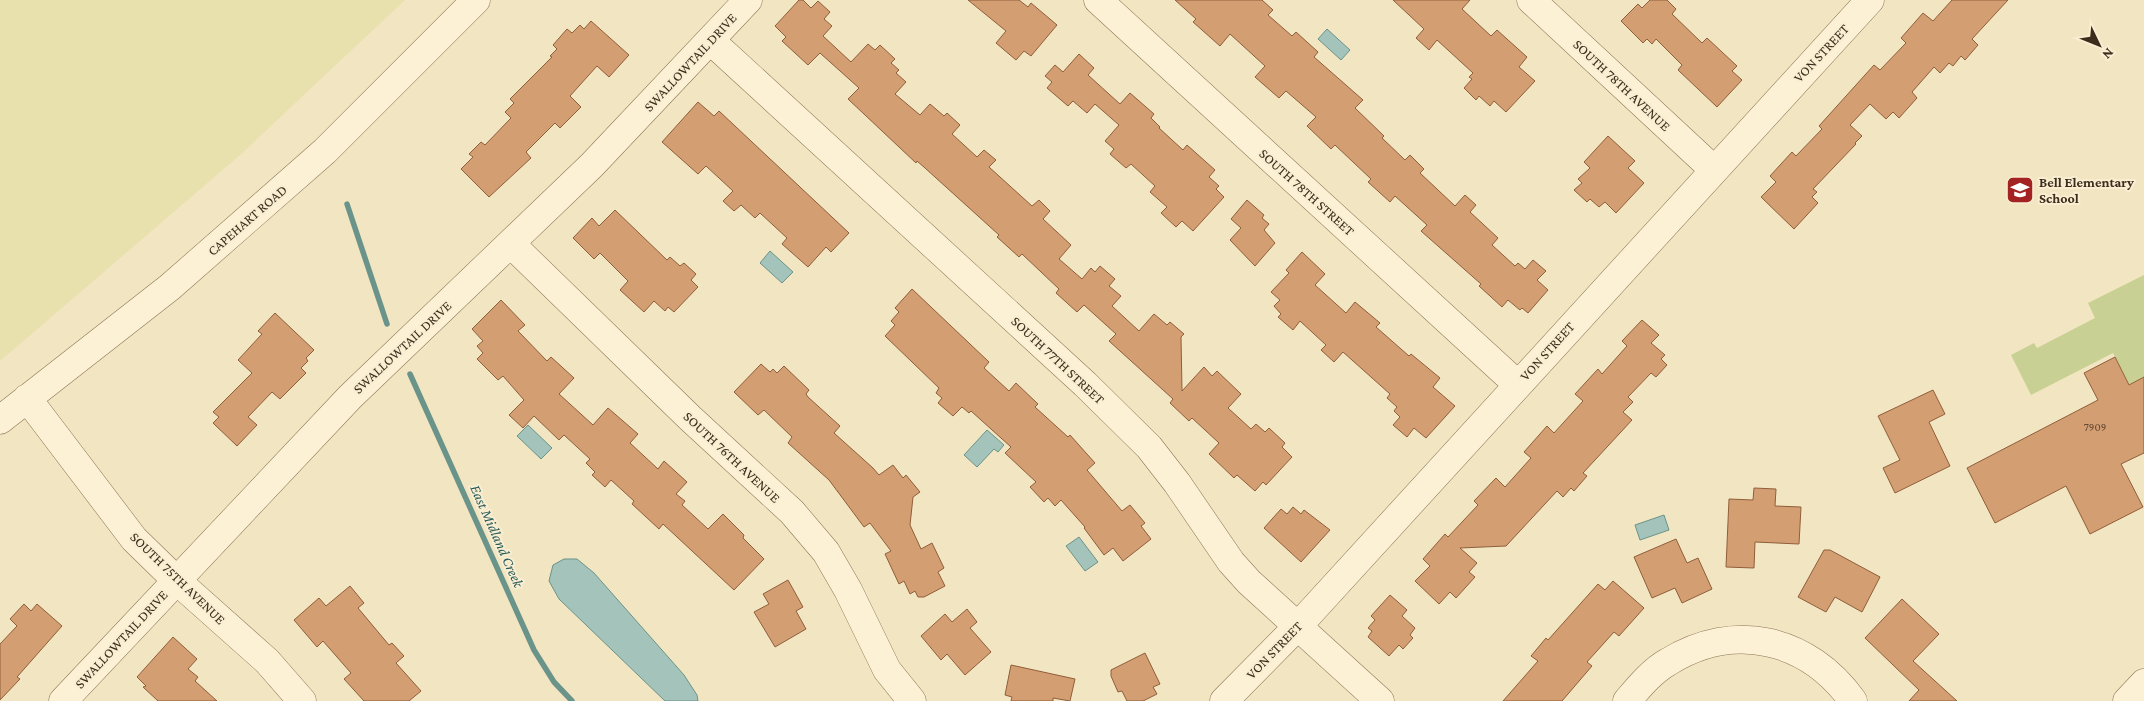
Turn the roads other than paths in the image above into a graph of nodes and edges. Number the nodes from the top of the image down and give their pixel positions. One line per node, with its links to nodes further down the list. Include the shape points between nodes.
1 (476, 0): 10 (street, CAPEHART ROAD, via 325,151 170,287)
2 (748, 0): 6 (street, SWALLOWTAIL DRIVE)
3 (1098, 0): 9 (street, SOUTH 78TH STREET)
4 (1531, 0): 7 (street, SOUTH 78TH AVENUE)
5 (1870, 0): 7 (street, VON STREET)
6 (711, 41): 8 (street, SWALLOWTAIL DRIVE); 13 (street, SOUTH 77TH STREET, via 1143,441 1177,483 1231,562)
7 (1713, 169): 9 (street, VON STREET)
8 (511, 244): 12 (street, SWALLOWTAIL DRIVE, via 350,397); 17 (street, SOUTH 76TH AVENUE, via 792,512 826,552 887,670)
9 (1517, 384): 13 (street, VON STREET)
10 (28, 398): 11 (street, CAPEHART ROAD); 12 (street, SOUTH 75TH AVENUE, via 134,539)
11 (0, 420)
12 (176, 580): 15 (street, SWALLOWTAIL DRIVE); 16 (street, SOUTH 75TH AVENUE, via 267,661)
13 (1298, 626): 18 (street, VON STREET); 19 (street, SOUTH 77TH STREET)
14 (2144, 683): 22 (street)
15 (63, 701)
16 (302, 701)
17 (912, 701)
18 (1224, 701)
19 (1380, 701)
20 (1626, 701): 21 (street, via 1666,663 1702,645 1755,639 1792,649 1836,680)
21 (1853, 701)
22 (2127, 701)

